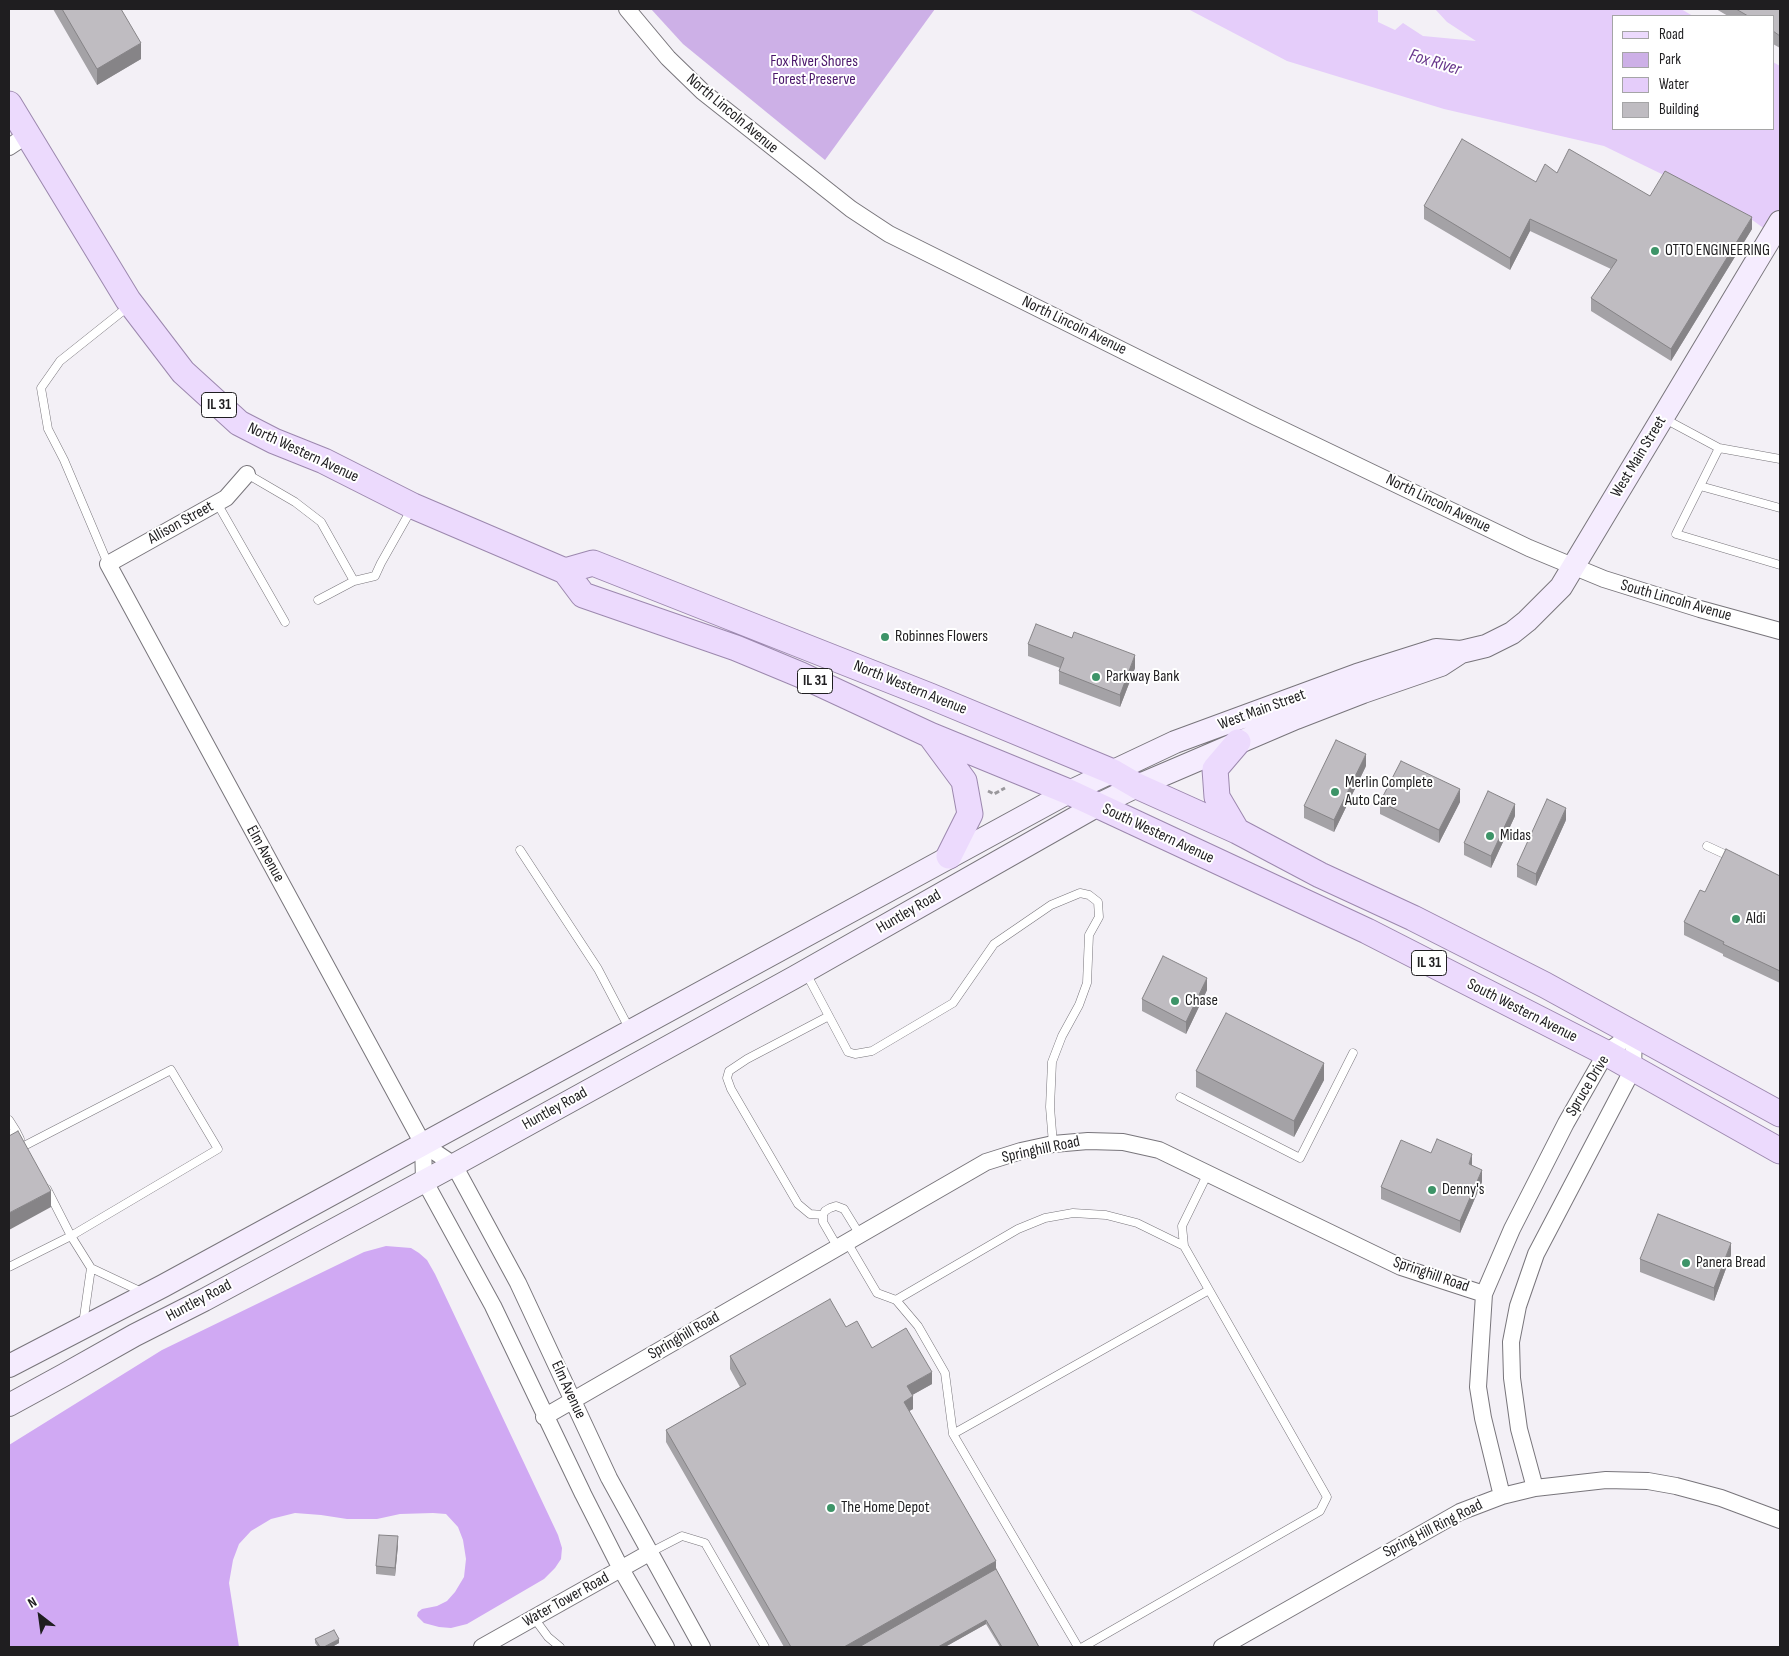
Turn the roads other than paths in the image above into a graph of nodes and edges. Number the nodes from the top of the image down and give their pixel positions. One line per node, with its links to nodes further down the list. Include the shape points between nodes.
1 (627, 9): 16 (street, North Lincoln Avenue, via 668,58 703,92 851,209 889,234 1265,421)
2 (9, 104): 3 (main road, North Western Avenue / IL 31)
3 (18, 141): 5 (main road, North Western Avenue / IL 31)
4 (1780, 222): 6 (street, West Main Street)
5 (131, 304): 12 (main road, North Western Avenue / IL 31, via 183,372 239,423); 14 (lane, via 60,361 41,388 48,429)
6 (1663, 418): 7 (lane); 16 (street, West Main Street)
7 (1718, 448): 8 (lane); 10 (lane)
8 (1780, 459)
9 (247, 474): 11 (street, Allison Street, via 226,498); 18 (lane, via 295,502 321,522)
10 (1700, 486): 13 (lane); 15 (lane, via 1676,534)
11 (217, 503): 14 (street, Allison Street); 20 (lane)
12 (413, 506): 17 (main road, North Western Avenue / IL 31); 18 (lane, via 375,576)
13 (1780, 508)
14 (108, 564): 45 (street, Elm Avenue)
15 (1780, 565)
16 (1574, 567): 21 (street, South Lincoln Avenue, via 1604,580); 22 (street, West Main Street, via 1560,587 1519,628 1486,646)
17 (565, 571): 23 (main road, North Western Avenue / IL 31, via 583,595 736,648); 25 (main road, North Western Avenue, via 593,563)
18 (354, 581): 19 (lane)
19 (318, 600)
20 (285, 622)
21 (1780, 631)
22 (1461, 652): 24 (street, West Main Street, via 1441,666 1363,692); 25 (street, West Main Street, via 1436,650 1356,675 1175,742)
23 (930, 735): 27 (main road, North Western Avenue / IL 31); 32 (main road, via 964,781 970,814)
24 (1238, 742): 26 (street, West Main Street); 29 (main road, via 1215,769 1217,797)
25 (1113, 772): 26 (main road, South Western Avenue); 27 (street, West Main Street)
26 (1136, 786): 28 (street, West Main Street); 29 (main road, South Western Avenue)
27 (1069, 792): 28 (main road, South Western Avenue / IL 31); 32 (street, Huntley Road)
28 (1098, 805): 34 (street, Huntley Road); 39 (main road, South Western Avenue / IL 31, via 1374,935)
29 (1237, 831): 37 (main road, South Western Avenue)
30 (1708, 846): 33 (lane)
31 (520, 850): 36 (lane, via 598,969)
32 (949, 856): 36 (street, Huntley Road)
33 (1741, 862)
34 (805, 971): 35 (lane); 50 (street, Huntley Road)
35 (829, 1016): 46 (lane, via 848,1052 872,1051 953,1004 994,944 1050,905 1080,893 1089,895 1098,902 1098,917 1089,935 1087,983 1052,1062 1050,1106); 54 (lane, via 747,1059 730,1071 728,1078 731,1089 798,1204 810,1214)
36 (631, 1032): 45 (street, Huntley Road)
37 (1634, 1032): 39 (street, Spruce Drive); 40 (street, Spruce Drive); 42 (main road, South Western Avenue)
38 (1353, 1053): 41 (lane, via 1300,1158)
39 (1606, 1053): 40 (main road, South Western Avenue / IL 31); 62 (street, Spruce Drive, via 1530,1194)
40 (1633, 1069): 48 (main road, South Western Avenue / IL 31); 70 (street, Spruce Drive, via 1536,1254 1518,1306 1511,1342 1512,1378 1519,1429)
41 (1180, 1097)
42 (1780, 1114)
43 (9, 1120): 44 (lane)
44 (12, 1133): 47 (lane)
45 (423, 1144): 50 (street, Elm Avenue); 53 (street, Elm Avenue); 61 (street, Huntley Road)
46 (1053, 1144): 51 (street, Springhill Road, via 1122,1142 1159,1150); 56 (street, Springhill Road, via 986,1162)
47 (24, 1146): 49 (lane); 55 (lane, via 171,1070 218,1149)
48 (1780, 1151)
49 (28, 1155)
50 (454, 1165): 53 (street, Huntley Road); 66 (street, Elm Avenue, via 518,1283)
51 (1208, 1173): 57 (lane, via 1182,1226); 62 (street, Springhill Road, via 1402,1267)
52 (41, 1179): 55 (lane)
53 (424, 1180): 67 (street, Huntley Road); 68 (street, Elm Avenue, via 493,1306)
54 (823, 1215): 56 (lane, via 823,1222); 56 (lane, via 836,1206 844,1209)
55 (72, 1236): 58 (lane); 59 (lane)
56 (848, 1242): 63 (lane, via 877,1293); 66 (street, Springhill Road)
57 (1184, 1246): 60 (lane); 63 (lane, via 1138,1223 1106,1214 1073,1213 1045,1218 1018,1229)
58 (9, 1267)
59 (91, 1268): 61 (lane); 64 (lane)
60 (1209, 1290): 69 (lane); 82 (lane, via 1327,1497 1320,1511)
61 (146, 1294): 64 (street, Huntley Road)
62 (1484, 1294): 71 (street, Spruce Drive, via 1478,1387)
63 (896, 1300): 69 (lane, via 918,1326 946,1373)
64 (82, 1328): 65 (street, Huntley Road)
65 (9, 1366)
66 (573, 1400): 68 (street, Springhill Road); 73 (street, Elm Avenue)
67 (9, 1405)
68 (544, 1417): 74 (street, Elm Avenue)
69 (953, 1434): 81 (lane)
70 (1535, 1488): 71 (street, Spring Hill Ring Road); 72 (street, Spring Hill Ring Road, via 1606,1480 1648,1482 1721,1498)
71 (1502, 1496): 83 (street, Spring Hill Ring Road, via 1433,1526)
72 (1780, 1520)
73 (649, 1553): 74 (street, Water Tower Road); 79 (street, Elm Avenue); 80 (lane, via 682,1536 705,1543)
74 (621, 1569): 75 (street, Water Tower Road); 78 (street, Elm Avenue)
75 (534, 1618): 76 (street, Water Tower Road); 77 (lane)
76 (482, 1647)
77 (560, 1647)
78 (666, 1647)
79 (702, 1647)
80 (765, 1647)
81 (1078, 1647)
82 (1083, 1647)
83 (1222, 1647)

